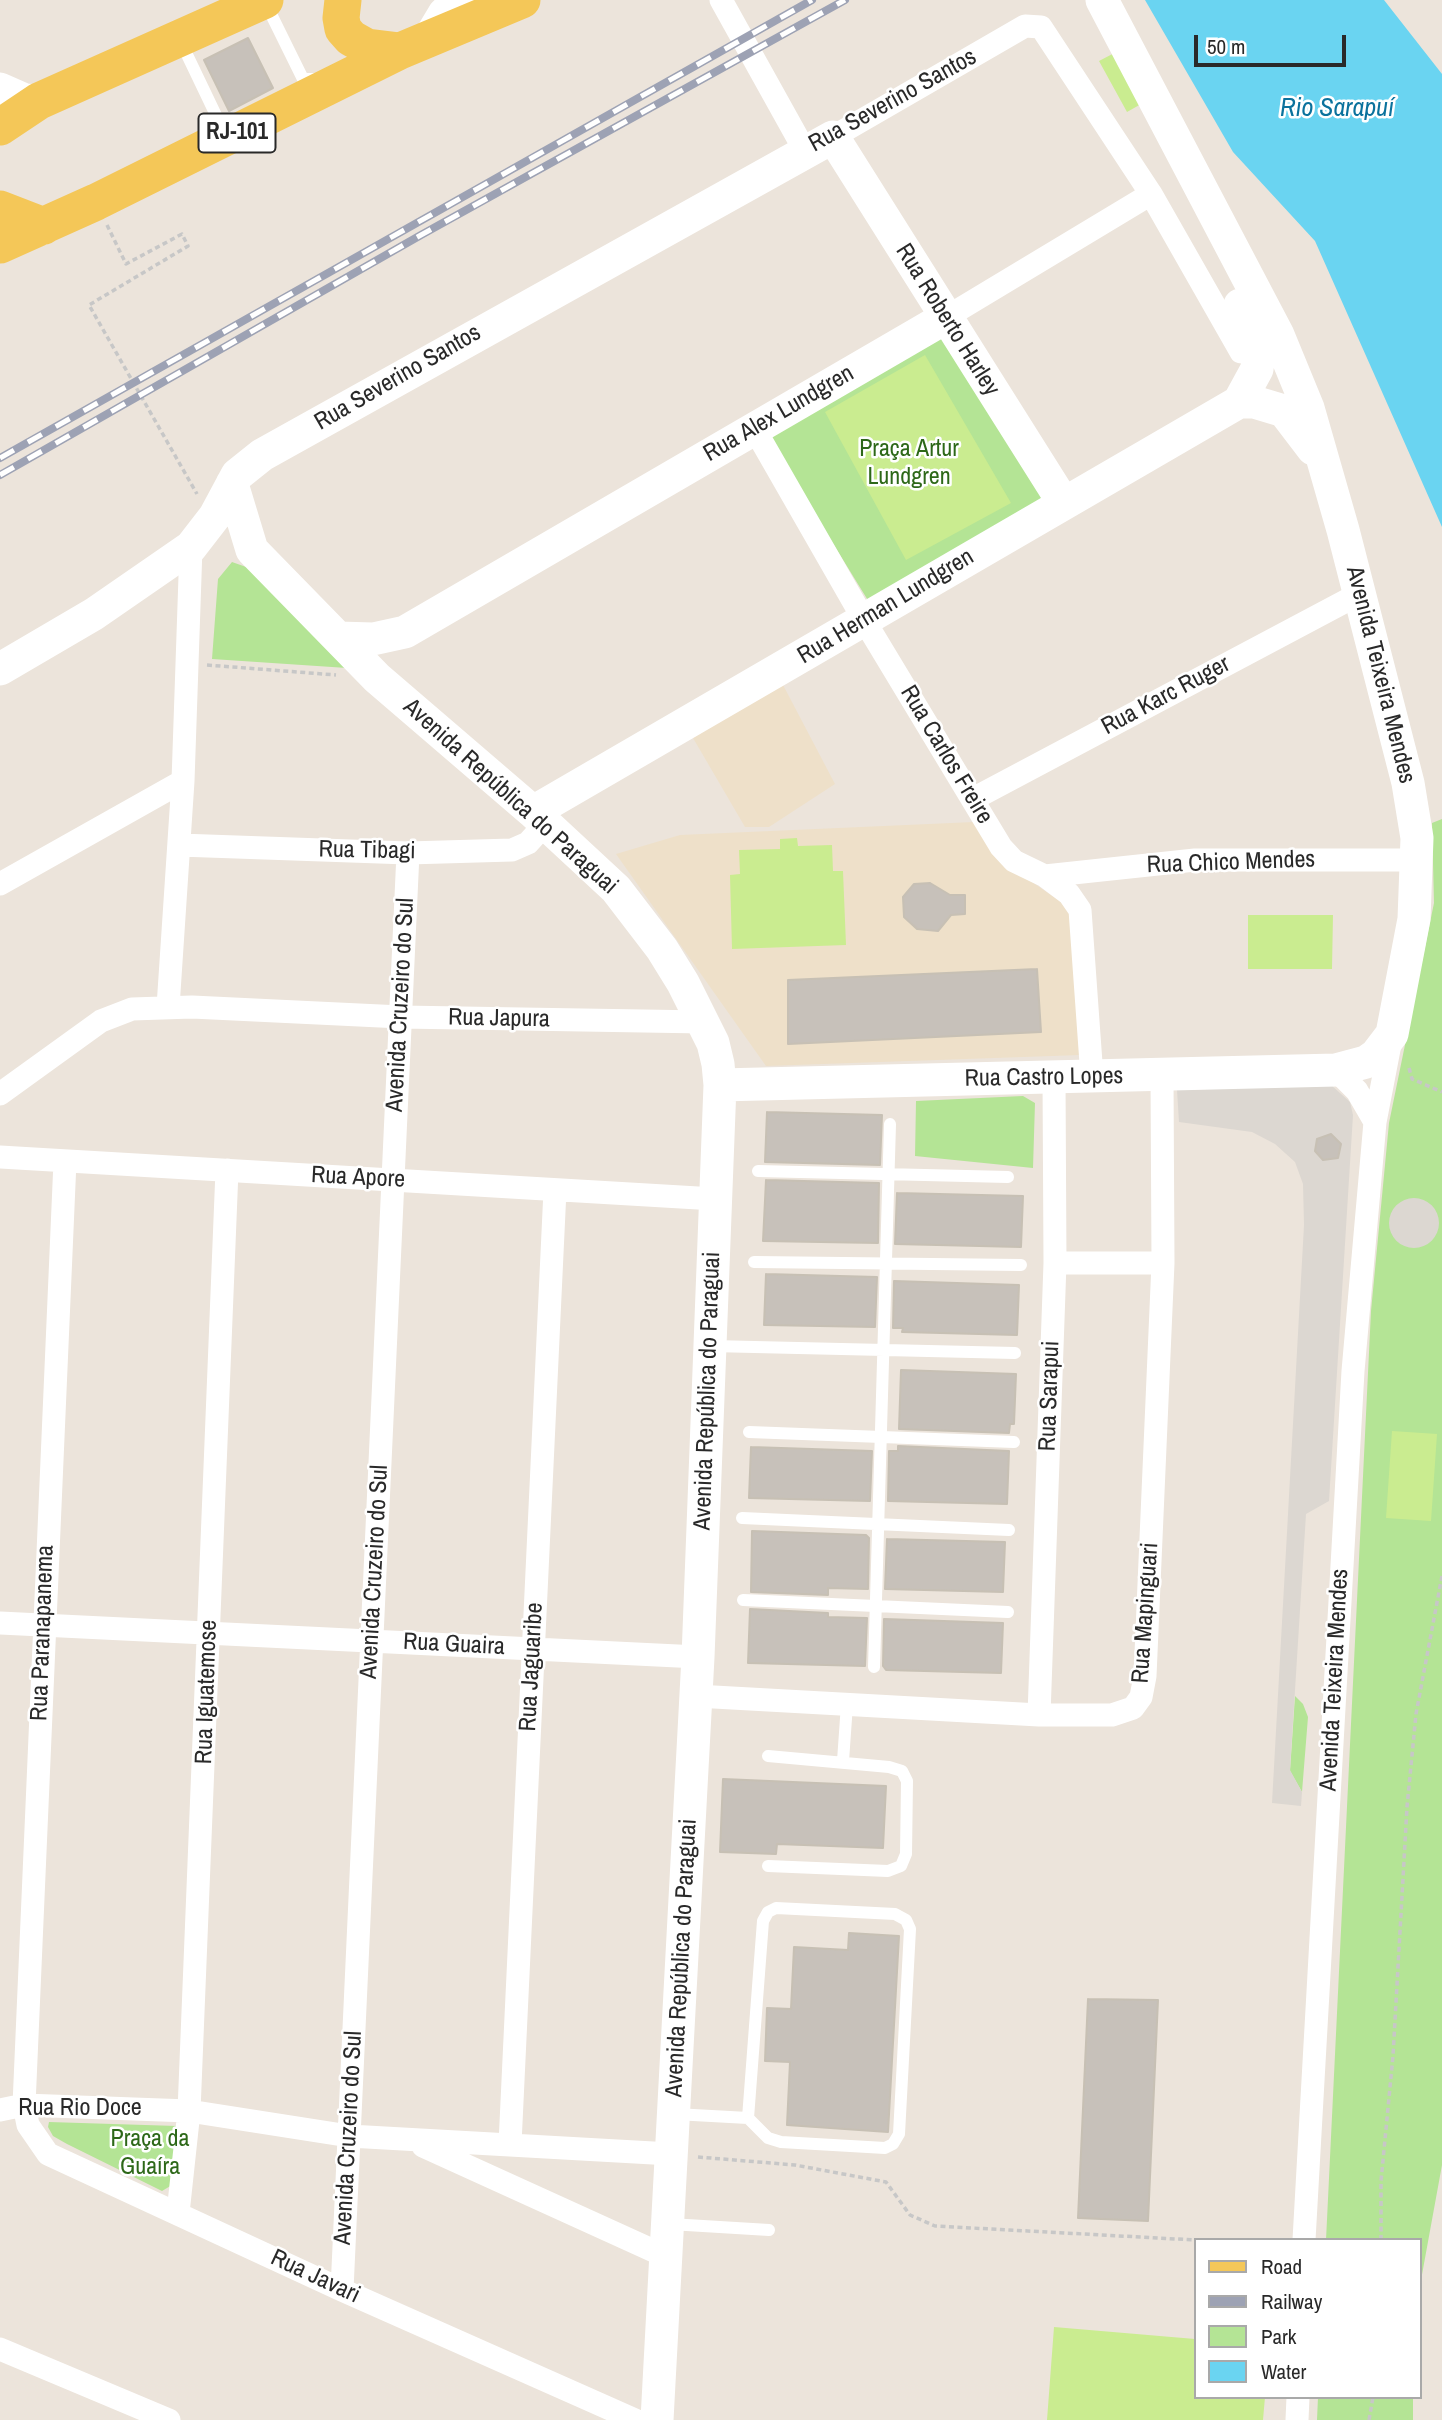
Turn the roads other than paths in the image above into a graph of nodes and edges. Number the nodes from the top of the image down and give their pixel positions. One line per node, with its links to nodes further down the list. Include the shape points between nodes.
1 (264, 0): 8 (main road); 10 (lane, via 297,82)
2 (343, 0): 9 (main road, via 343,29 351,38 367,47)
3 (458, 0): 9 (main road)
4 (522, 0): 9 (main road, RJ-101)
5 (720, 0): 15 (street)
6 (1081, 0): 21 (main road)
7 (1102, 0): 21 (main road)
8 (180, 40): 12 (main road); 13 (lane)
9 (414, 45): 10 (main road, RJ-101)
10 (345, 78): 13 (main road, RJ-101)
11 (0, 89): 12 (main road)
12 (39, 101): 14 (main road)
13 (226, 125): 19 (main road, RJ-101, via 96,202)
14 (0, 127)
15 (819, 144): 16 (street, Rua Severino Santos, via 1025,26 1041,27); 22 (main road, Rua Roberto Harley); 27 (main road, Rua Severino Santos, via 262,455)
16 (1151, 194): 22 (street, Rua Alex Lundgren); 23 (street)
17 (0, 209): 19 (main road)
18 (0, 223): 19 (main road)
19 (40, 228): 20 (main road, RJ-101)
20 (0, 245)
21 (1247, 298): 24 (main road, via 1259,352 1256,369); 26 (main road, Avenida Teixeira Mendes, via 1299,383)
22 (945, 318): 25 (main road, Rua Alex Lundgren); 28 (main road, Rua Roberto Harley)
23 (1241, 352)
24 (1239, 402): 26 (main road, via 1284,411); 28 (main road, Rua Herman Lundgren)
25 (754, 428): 32 (street, Rua Carlos Freire); 33 (main road, Rua Alex Lundgren)
26 (1325, 465): 31 (main road, Avenida Teixeira Mendes)
27 (232, 484): 29 (main road, Rua Severino Santos); 30 (main road, Avenida República do Paraguai)
28 (1063, 502): 32 (main road, Rua Herman Lundgren)
29 (191, 547): 30 (main road, via 213,544); 35 (main road, Rua Severino Santos, via 94,614); 37 (street)
30 (252, 550): 34 (main road, Avenida República do Paraguai)
31 (1359, 594): 38 (street, Rua Karc Ruger); 42 (main road, Avenida Teixeira Mendes, via 1408,783)
32 (864, 621): 38 (street, Rua Carlos Freire); 39 (main road, Rua Herman Lundgren)
33 (405, 632): 34 (main road, Rua Alex Lundgren, via 373,639); 36 (main road)
34 (338, 638): 36 (main road, Avenida República do Paraguai)
35 (0, 669)
36 (380, 680): 39 (main road, Avenida República do Paraguai)
37 (183, 781): 40 (street); 44 (street)
38 (973, 799): 43 (street, Rua Carlos Freire, via 1014,861)
39 (539, 818): 41 (street, Rua Tibagi, via 521,848); 47 (main road, Avenida República do Paraguai, via 616,889 662,948)
40 (178, 845): 41 (street, Rua Tibagi); 45 (street)
41 (408, 853): 46 (street, Avenida Cruzeiro do Sul)
42 (1417, 860): 43 (street, Rua Chico Mendes, via 1195,860); 48 (main road, Avenida Teixeira Mendes, via 1414,919)
43 (1045, 876): 50 (street, Rua Carlos Freire, via 1069,894 1080,910)
44 (0, 884)
45 (168, 1007): 46 (street, Rua Japura); 54 (street, Rua Japura, via 132,1009 101,1021)
46 (401, 1017): 47 (street, Rua Japura); 63 (street, Avenida Cruzeiro do Sul)
47 (704, 1022): 53 (main road, Avenida República do Paraguai, via 713,1042)
48 (1392, 1034): 49 (main road, via 1376,1055); 55 (street, Avenida Teixeira Mendes)
49 (1351, 1066): 51 (main road, Rua Castro Lopes); 55 (street, via 1357,1091)
50 (1092, 1077): 51 (main road, Rua Castro Lopes); 52 (main road, Rua Castro Lopes)
51 (1162, 1077): 68 (street, Rua Mapinguari)
52 (1054, 1078): 53 (main road, Rua Castro Lopes); 67 (street, Rua Sarapui)
53 (720, 1085): 65 (main road, Avenida República do Paraguai)
54 (0, 1094)
55 (1375, 1122): 107 (street, Avenida Teixeira Mendes, via 1352,1384)
56 (890, 1124): 61 (lane)
57 (0, 1157): 58 (street, Rua Apore)
58 (65, 1161): 59 (street, Rua Apore); 84 (street, Rua Paranapanema)
59 (226, 1170): 63 (street, Rua Apore); 85 (street, Rua Iguatemose)
60 (758, 1171): 61 (lane)
61 (889, 1176): 62 (lane); 69 (lane)
62 (1009, 1177)
63 (393, 1180): 64 (street, Rua Apore); 86 (street, Avenida Cruzeiro do Sul)
64 (555, 1190): 65 (street, Rua Apore); 87 (street, Rua Jaguaribe)
65 (715, 1199): 71 (main road, Avenida República do Paraguai)
66 (754, 1262): 69 (lane)
67 (1055, 1263): 68 (street); 92 (street, Rua Sarapui)
68 (1163, 1263): 92 (street, Rua Mapinguari, via 1141,1697 1122,1714)
69 (886, 1264): 70 (lane); 72 (lane)
70 (1021, 1265)
71 (710, 1346): 72 (lane); 88 (main road, Avenida República do Paraguai)
72 (884, 1350): 73 (lane); 75 (lane)
73 (1015, 1353)
74 (749, 1432): 75 (lane)
75 (881, 1437): 76 (lane); 78 (lane)
76 (1014, 1442)
77 (742, 1518): 78 (lane)
78 (878, 1525): 79 (lane); 81 (lane)
79 (1009, 1531)
80 (743, 1600): 81 (lane)
81 (875, 1606): 82 (lane); 89 (lane)
82 (1008, 1612)
83 (0, 1623): 84 (street, Rua Guaira)
84 (43, 1625): 85 (street, Rua Guaira); 96 (street, Rua Paranapanema)
85 (209, 1633): 86 (street, Rua Guaira); 98 (street, Rua Iguatemose)
86 (372, 1641): 87 (street, Rua Guaira); 101 (street, Avenida Cruzeiro do Sul)
87 (533, 1649): 88 (street, Rua Guaira); 103 (street, Rua Jaguaribe)
88 (698, 1657): 90 (main road, Avenida República do Paraguai)
89 (874, 1667)
90 (696, 1696): 91 (street, Rua Mapinguari); 99 (main road, Avenida República do Paraguai)
91 (847, 1704): 92 (street, Rua Mapinguari); 94 (lane)
92 (1039, 1715)
93 (768, 1756): 94 (lane)
94 (843, 1761): 95 (lane, via 902,1771 907,1781 906,1854 901,1866 888,1871)
95 (768, 1866)
96 (24, 2105): 97 (street, Rua Rio Doce); 98 (street, Rua Rio Doce); 105 (street, Rua Javari, via 28,2125 48,2154)
97 (0, 2110)
98 (189, 2111): 101 (street, Rua Rio Doce); 105 (street, Rua Iguatemose)
99 (674, 2114): 100 (lane); 104 (main road, Avenida República do Paraguai)
100 (748, 2118): 100 (lane, via 768,2138 781,2142 885,2148 893,2144 899,2134 910,1929 906,1920 895,1914 776,1908 768,1912 763,1921)
101 (349, 2136): 102 (street, Rua Rio Doce); 109 (street, Avenida Cruzeiro do Sul)
102 (410, 2140): 103 (street, Rua Rio Doce); 108 (street, Rua Rio Doce)
103 (510, 2144): 104 (street, Rua Rio Doce)
104 (671, 2154): 108 (main road, Avenida República do Paraguai)
105 (178, 2213): 109 (street, Rua Javari)
106 (769, 2230): 108 (lane)
107 (1304, 2238)
108 (666, 2240): 114 (main road, Avenida República do Paraguai)
109 (342, 2290): 113 (street, Rua Javari)
110 (0, 2349): 112 (street)
111 (1298, 2399): 115 (street)
112 (169, 2420)
113 (635, 2420)
114 (657, 2420)
115 (1297, 2420)

